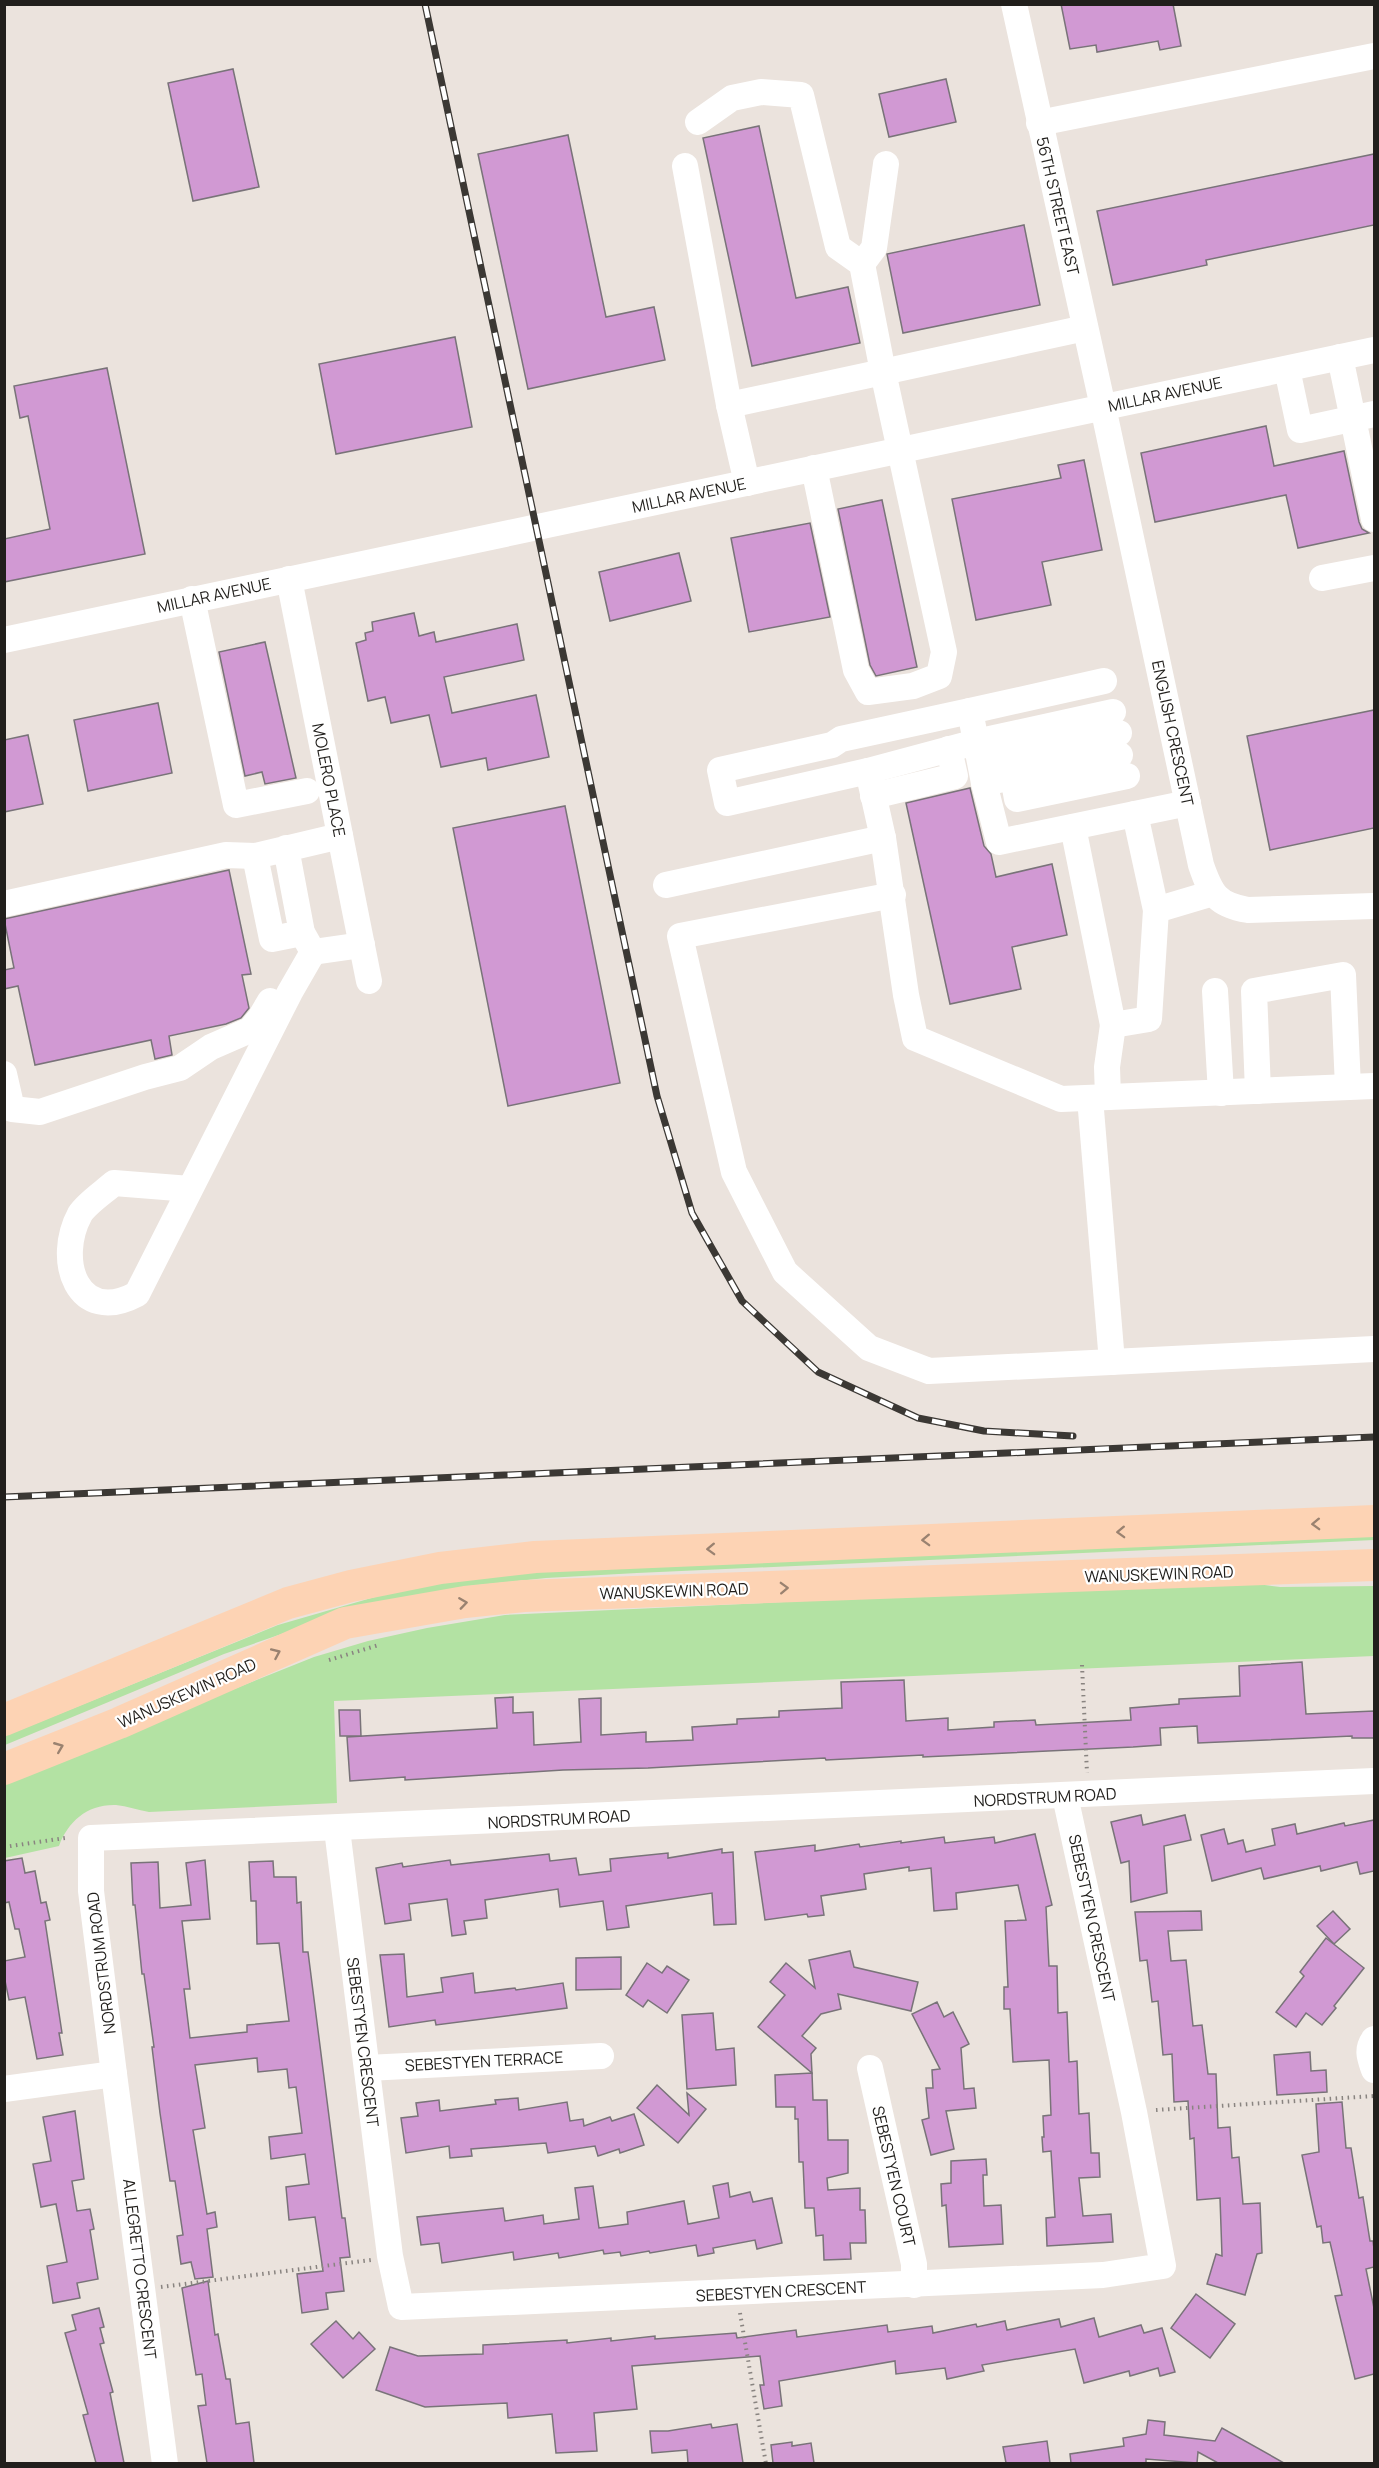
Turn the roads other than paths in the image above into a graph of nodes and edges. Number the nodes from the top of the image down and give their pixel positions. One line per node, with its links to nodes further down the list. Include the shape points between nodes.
1 (1014, 4): 4 (street, 56TH STREET EAST)
2 (1374, 56): 4 (street)
3 (698, 122): 7 (street, via 732,98 761,92 801,95 838,247)
4 (1039, 123): 8 (street, 56TH STREET EAST)
5 (886, 164): 7 (street, via 874,249)
6 (685, 166): 13 (street)
7 (862, 264): 12 (street)
8 (1085, 328): 12 (street); 14 (street, 56TH STREET EAST)
9 (1374, 350): 10 (street, MILLAR AVENUE)
10 (1340, 357): 11 (street, MILLAR AVENUE); 15 (street)
11 (1287, 369): 14 (street, MILLAR AVENUE); 15 (street, via 1300,430)
12 (883, 372): 13 (street); 16 (street)
13 (729, 405): 18 (street)
14 (1103, 407): 16 (street, MILLAR AVENUE); 32 (street, ENGLISH CRESCENT)
15 (1364, 416): 19 (street)
16 (899, 452): 17 (street, MILLAR AVENUE); 17 (street, via 944,652 939,676 913,686 868,693 856,670)
17 (814, 468): 18 (street, MILLAR AVENUE)
18 (747, 483): 22 (street, MILLAR AVENUE)
19 (1374, 519)
20 (1374, 568): 21 (street)
21 (1322, 578)
22 (289, 579): 23 (street, MILLAR AVENUE); 35 (street, MOLERO PLACE)
23 (192, 599): 24 (street, MILLAR AVENUE); 30 (street, via 236,805)
24 (4, 640)
25 (1104, 681): 26 (street)
26 (970, 711): 28 (street); 29 (street, via 720,770 727,803)
27 (949, 749): 28 (street); 29 (street); 31 (street, via 955,777)
28 (980, 763): 28 (street, via 1120,744 1013,777); 34 (street, via 999,842)
29 (868, 771): 31 (street)
30 (307, 791)
31 (873, 796): 36 (street)
32 (1188, 803): 33 (street); 40 (street, ENGLISH CRESCENT, via 1201,865)
33 (1135, 814): 34 (street); 44 (street)
34 (1073, 827): 49 (street)
35 (340, 836): 37 (street); 45 (street, MOLERO PLACE)
36 (883, 838): 39 (street); 41 (street)
37 (286, 848): 38 (street); 46 (street)
38 (255, 856): 42 (street, via 226,855); 46 (street, via 272,939)
39 (666, 885)
40 (1213, 893): 43 (street, via 1231,908 1248,910); 44 (street)
41 (893, 895): 55 (street, via 915,1038 1060,1099); 58 (street, via 680,936 734,1172 785,1272 869,1348 929,1371)
42 (4, 904)
43 (1374, 906)
44 (1156, 910): 49 (street, via 1149,1019)
45 (362, 945): 46 (street); 47 (street, MOLERO PLACE)
46 (305, 952): 50 (street, via 250,1030 211,1047 180,1068 40,1112 12,1109); 56 (street)
47 (369, 981)
48 (1215, 991): 54 (street)
49 (1113, 1025): 55 (street)
50 (4, 1074)
51 (1374, 1086): 52 (street)
52 (1347, 1087): 53 (street); 53 (street, via 1343,975 1254,991)
53 (1258, 1091): 54 (street)
54 (1221, 1093): 55 (street)
55 (1099, 1097): 58 (street)
56 (190, 1189): 56 (street, via 137,1294 122,1302 106,1303 81,1291 72,1279 69,1250 81,1213 114,1183)
57 (1374, 1349): 58 (street)
58 (1112, 1362)
59 (1374, 1521): 61 (main road, one-way to 61, via 535,1557 440,1568 288,1604)
60 (1374, 1565): 62 (main road, WANUSKEWIN ROAD, one-way to 60, via 345,1623 465,1602 524,1596)
61 (4, 1720)
62 (4, 1769)
63 (1374, 1781): 64 (street, NORDSTRUM ROAD)
64 (1065, 1796): 65 (street, NORDSTRUM ROAD); 73 (street, SEBESTYEN CRESCENT, via 1137,2122 1163,2266 1103,2276)
65 (337, 1829): 68 (street, SEBESTYEN CRESCENT); 71 (street, NORDSTRUM ROAD, via 91,1838 92,1891)
66 (1374, 2039): 70 (street, via 1369,2055)
67 (600, 2056): 68 (street, SEBESTYEN TERRACE)
68 (367, 2068): 73 (street, SEBESTYEN CRESCENT, via 390,2256 401,2307)
69 (870, 2068): 73 (street, SEBESTYEN COURT, via 914,2264)
70 (1374, 2070)
71 (114, 2074): 72 (street); 74 (street, ALLEGRETTO CRESCENT)
72 (4, 2089)
73 (914, 2285)
74 (165, 2463)

